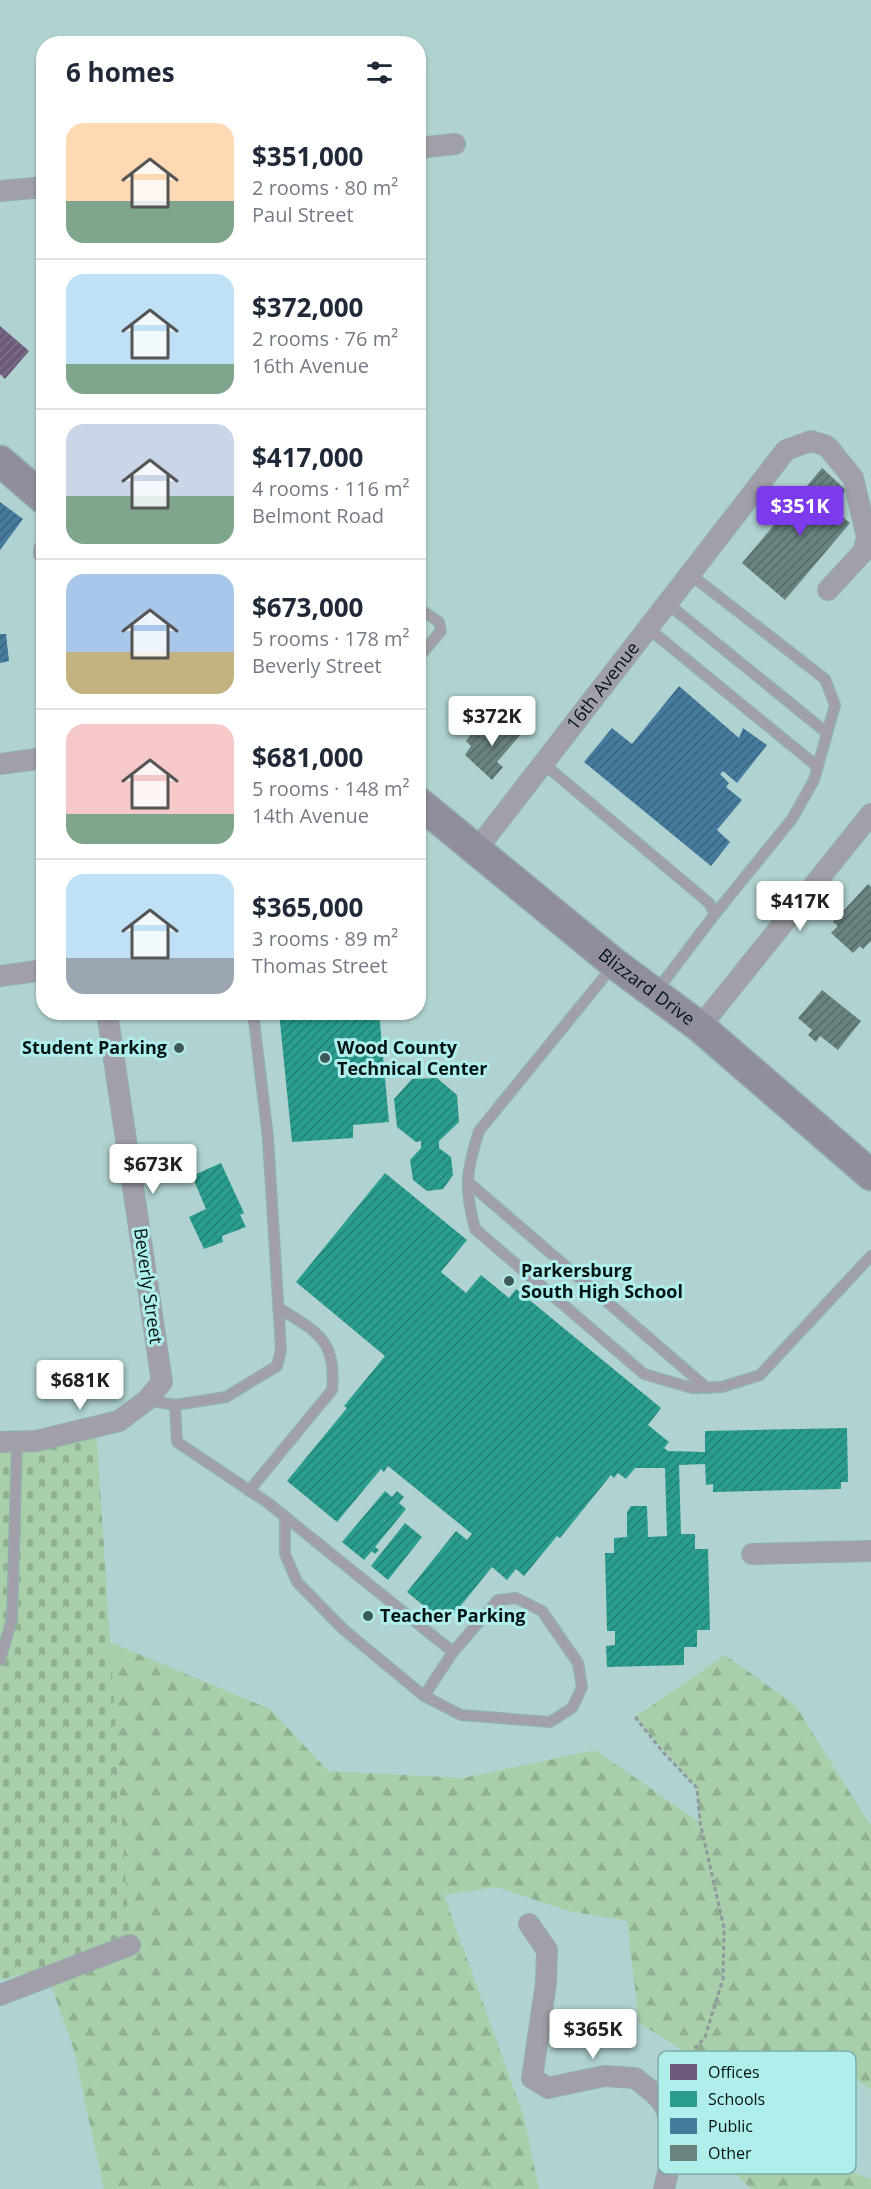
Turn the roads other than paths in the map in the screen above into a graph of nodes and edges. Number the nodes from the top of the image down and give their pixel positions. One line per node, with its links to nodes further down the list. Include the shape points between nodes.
1 (455, 144): 2 (street)
2 (426, 147)
3 (36, 188): 4 (street)
4 (0, 191)
5 (0, 461): 6 (main road)
6 (36, 493)
7 (691, 575): 8 (street, 16th Avenue, via 786,450 811,441 827,446 853,478 867,537 863,552); 9 (street, 16th Avenue); 13 (lane, via 825,679 834,705)
8 (828, 590)
9 (668, 604): 11 (street, 16th Avenue); 13 (lane)
10 (426, 613): 12 (lane, via 439,622 441,631)
11 (649, 628): 16 (street, 16th Avenue); 17 (lane)
12 (426, 649)
13 (827, 733): 17 (lane)
14 (36, 759): 15 (street)
15 (0, 764)
16 (544, 764): 20 (street, 16th Avenue); 21 (lane, via 709,903)
17 (818, 767): 21 (lane, via 792,819)
18 (426, 808): 20 (main road, Blizzard Drive)
19 (871, 814): 28 (street)
20 (477, 849): 22 (main road, Blizzard Drive)
21 (715, 914): 25 (lane)
22 (615, 964): 25 (main road, Blizzard Drive); 30 (lane, via 479,1131)
23 (36, 971): 24 (street)
24 (0, 976)
25 (655, 994): 28 (main road, Blizzard Drive)
26 (108, 1020): 34 (street, Beverly Street, via 162,1382)
27 (254, 1020): 32 (lane, via 268,1138)
28 (700, 1027): 29 (main road, Blizzard Drive)
29 (871, 1175)
30 (468, 1182): 33 (lane); 33 (lane, via 466,1195 475,1229 519,1268 644,1374 692,1389)
31 (871, 1256): 33 (lane, via 760,1375)
32 (279, 1308): 35 (lane, via 281,1350 277,1366 226,1397); 37 (lane, via 314,1330 331,1351 332,1390)
33 (707, 1388)
34 (147, 1400): 35 (lane); 36 (street, via 119,1421 36,1441)
35 (175, 1405): 37 (lane, via 177,1442)
36 (8, 1442): 42 (lane, via 12,1618)
37 (249, 1491): 38 (lane)
38 (285, 1516): 41 (lane); 43 (lane, via 285,1554 297,1582 343,1629)
39 (871, 1551): 40 (street)
40 (752, 1554)
41 (453, 1652): 43 (lane); 43 (lane, via 498,1600 516,1598 542,1611 578,1663 582,1687 572,1708 550,1722 461,1715)
42 (0, 1660)
43 (424, 1696)
44 (529, 1924): 47 (street, via 547,1950 532,2078 548,2088 604,2076 636,2078)
45 (130, 1945): 46 (street)
46 (0, 1995)
47 (658, 2097)
48 (668, 2174): 49 (street)
49 (664, 2189)

